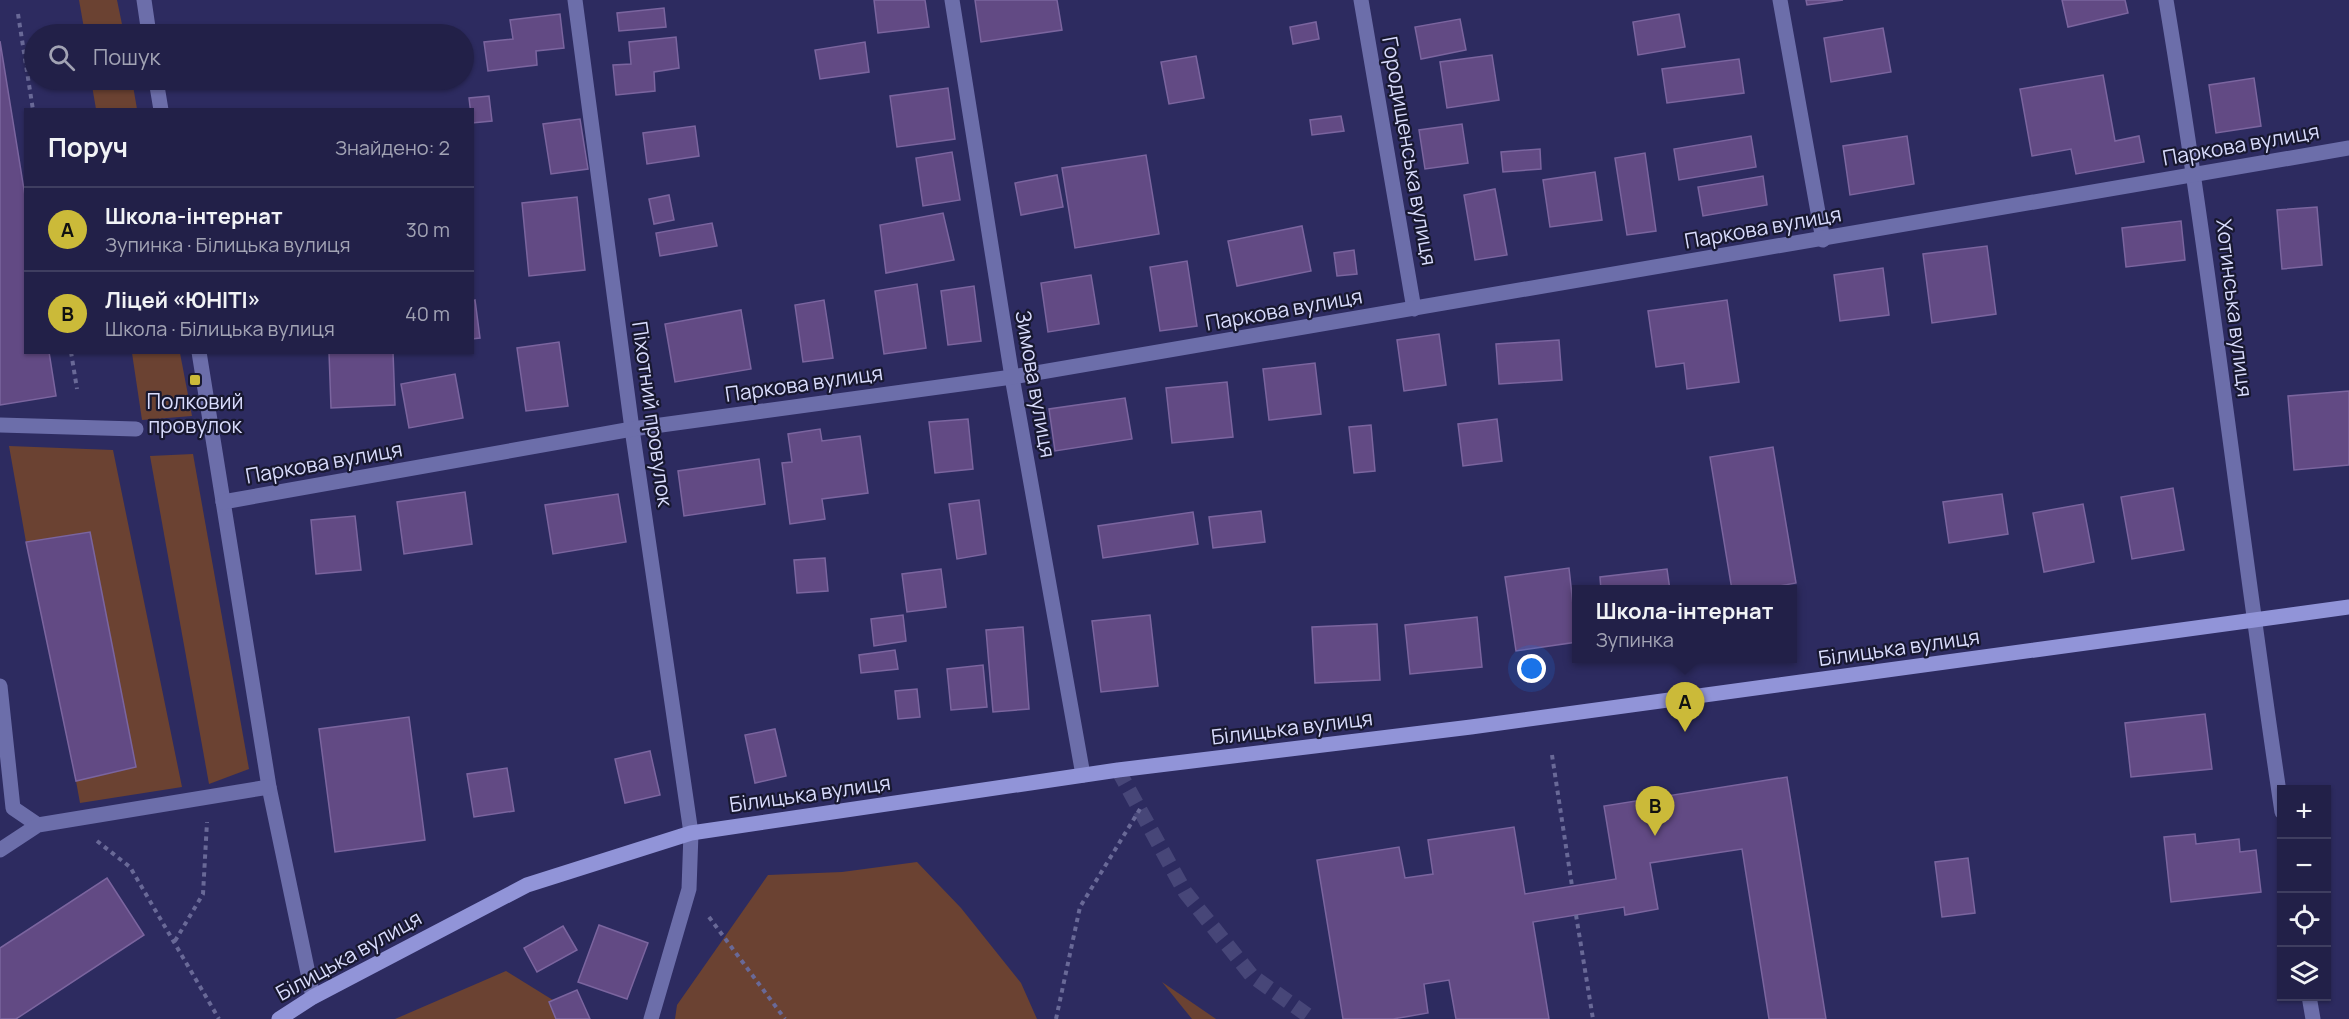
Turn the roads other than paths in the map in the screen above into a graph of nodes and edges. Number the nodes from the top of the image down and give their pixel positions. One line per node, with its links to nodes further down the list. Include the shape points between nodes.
1 (144, 0): 7 (street)
2 (575, 0): 18 (street, Піхотний провулок)
3 (952, 0): 15 (street, Зимова вулиця)
4 (1362, 0): 13 (street, Городищенська вулиця)
5 (1780, 0): 12 (street)
6 (2166, 0): 11 (street, Хотинська вулиця)
7 (148, 24)
8 (158, 90): 9 (street)
9 (161, 108)
10 (2349, 148): 11 (street, Паркова вулиця)
11 (2195, 175): 12 (street, Паркова вулиця); 21 (street, Хотинська вулиця)
12 (1823, 240): 13 (street, Паркова вулиця)
13 (1414, 309): 15 (street, Паркова вулиця)
14 (199, 354): 19 (street)
15 (1012, 377): 18 (street, Паркова вулиця); 23 (street, Зимова вулиця)
16 (0, 425): 17 (street)
17 (136, 429)
18 (632, 429): 19 (street, Паркова вулиця); 27 (street, Піхотний провулок)
19 (224, 502): 25 (street)
20 (2349, 607): 21 (main road, Білицька вулиця)
21 (2253, 622): 23 (main road, Білицька вулиця); 24 (street, Хотинська вулиця)
22 (0, 686): 26 (street, via 13,807)
23 (1083, 775): 27 (main road, Білицька вулиця)
24 (2278, 785)
25 (269, 787): 26 (street); 29 (street)
26 (39, 825): 28 (street)
27 (692, 833): 29 (main road, Білицька вулиця, via 527,885); 32 (street, Піхотний провулок, via 689,890)
28 (0, 850)
29 (313, 997): 31 (main road, Білицька вулиця)
30 (2310, 1001): 33 (street)
31 (279, 1019)
32 (651, 1019)
33 (2313, 1019)

